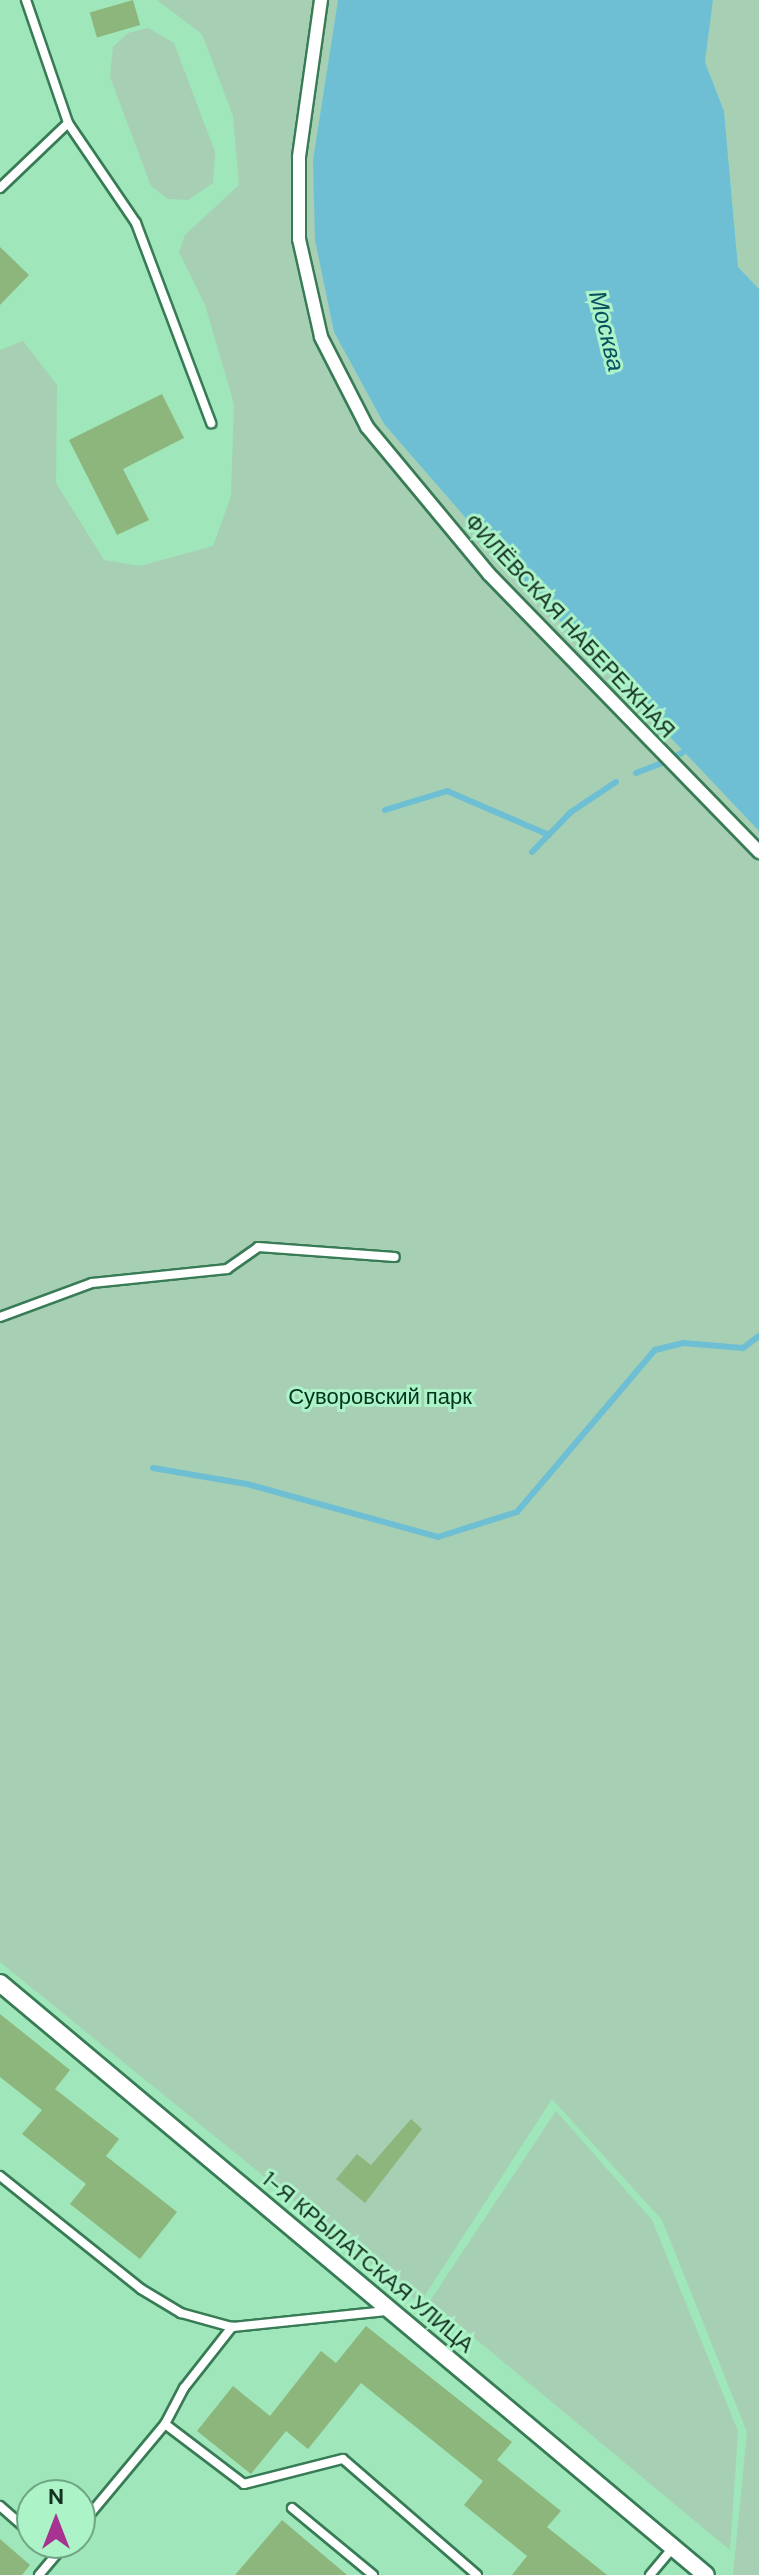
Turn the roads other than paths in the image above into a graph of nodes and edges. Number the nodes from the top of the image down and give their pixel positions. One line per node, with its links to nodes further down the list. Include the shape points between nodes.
1 (26, 0): 3 (lane)
2 (321, 0): 6 (street, ФИЛЁВСКАЯ НАБЕРЕЖНАЯ, via 299,157 299,239 321,337 334,363 367,427 489,574)
3 (68, 123): 4 (lane); 5 (lane, via 136,223)
4 (0, 188)
5 (211, 423)
6 (759, 852)
7 (395, 1257): 8 (lane, via 258,1247 227,1269 92,1283)
8 (0, 1317)
9 (0, 1983): 11 (street, 1-Я КРЫЛАТСКАЯ УЛИЦА)
10 (0, 2176): 12 (lane, via 141,2289 181,2313)
11 (392, 2311): 12 (lane); 18 (street, 1-Я КРЫЛАТСКАЯ УЛИЦА)
12 (232, 2327): 13 (lane, via 184,2388)
13 (165, 2424): 15 (lane); 22 (lane, via 244,2484 343,2459)
14 (0, 2506): 17 (lane)
15 (96, 2507)
16 (292, 2508): 21 (lane)
17 (16, 2520)
18 (673, 2547): 23 (lane); 24 (street, 1-Я КРЫЛАТСКАЯ УЛИЦА)
19 (52, 2559): 20 (lane)
20 (39, 2575)
21 (373, 2575)
22 (477, 2575)
23 (650, 2575)
24 (706, 2575)

